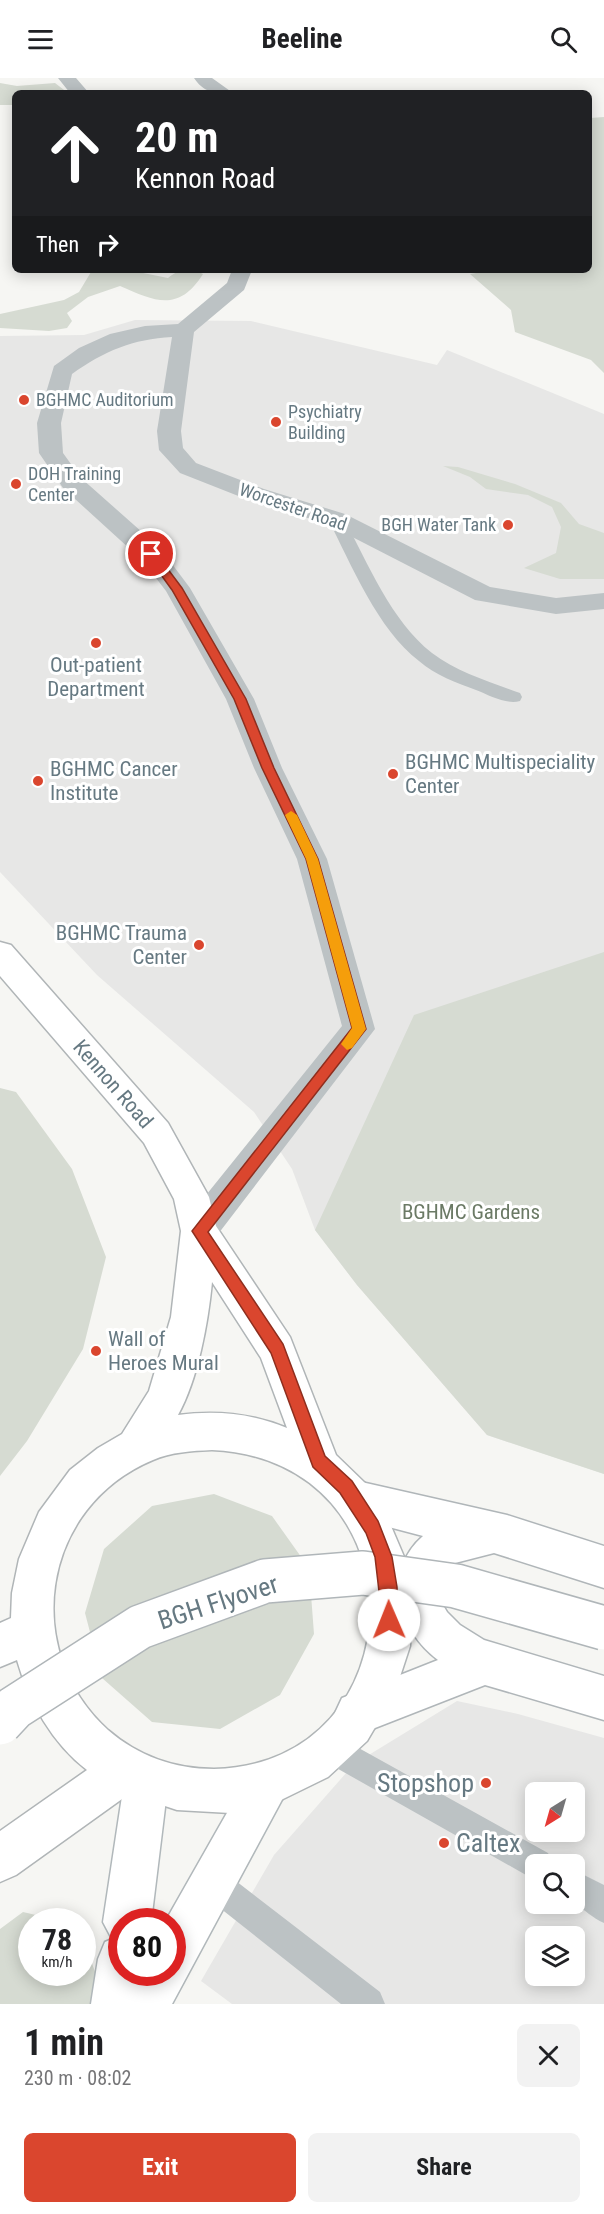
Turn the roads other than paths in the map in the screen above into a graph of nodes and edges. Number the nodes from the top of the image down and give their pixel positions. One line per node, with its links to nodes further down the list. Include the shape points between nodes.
1 (67, 78): 3 (street)
2 (203, 78): 4 (street)
3 (77, 90)
4 (218, 90)
5 (241, 273): 6 (street, via 237,286)
6 (184, 330): 7 (street, Worcester Road, via 169,431 171,450 188,468); 11 (street, via 145,332 118,339 87,353 62,371 49,423 51,453 72,483 151,554 177,588 240,699 312,859 359,1029)
7 (336, 519): 8 (street, Worcester Road, via 484,594 556,606); 9 (lane, via 387,608 417,650 446,670)
8 (604, 602)
9 (513, 697)
10 (0, 954): 11 (main road, Kennon Road, via 156,1133 191,1197)
11 (199, 1231): 12 (main road, Kennon Road, via 190,1317 178,1359 166,1399); 13 (main road, Kennon Road, via 277,1349)
12 (136, 1448): 13 (main road, via 172,1434 230,1428 267,1435); 19 (main road, via 101,1471 59,1521)
13 (319, 1462): 14 (main road)
14 (357, 1501): 15 (main road); 22 (main road, via 383,1557 389,1587 389,1620 384,1652)
15 (507, 1535): 16 (main road); 17 (main road, via 476,1535 449,1541 431,1555)
16 (604, 1567)
17 (419, 1581): 18 (main road, BGH Flyover, bridge, via 456,1586); 20 (main road, via 421,1606 427,1620 449,1643); 23 (main road, BGH Flyover, bridge, via 363,1574 265,1581 140,1627 14,1708)
18 (604, 1628)
19 (17, 1637): 25 (main road, via 42,1671 60,1711 87,1746)
20 (485, 1664): 21 (main road); 22 (main road)
21 (604, 1698)
22 (357, 1713): 24 (main road)
23 (0, 1723)
24 (328, 1746): 26 (main road); 27 (lane)
25 (134, 1777): 26 (main road, via 170,1791 194,1794); 28 (main road); 32 (main road)
26 (269, 1783): 29 (main road)
27 (525, 1857)
28 (0, 1859)
29 (212, 1882): 33 (main road); 38 (lane)
30 (585, 1892): 31 (lane)
31 (604, 1907)
32 (128, 1908)
33 (186, 1929)
34 (118, 1986): 36 (main road)
35 (156, 1986): 37 (main road)
36 (115, 2004)
37 (146, 2004)
38 (368, 2004)

